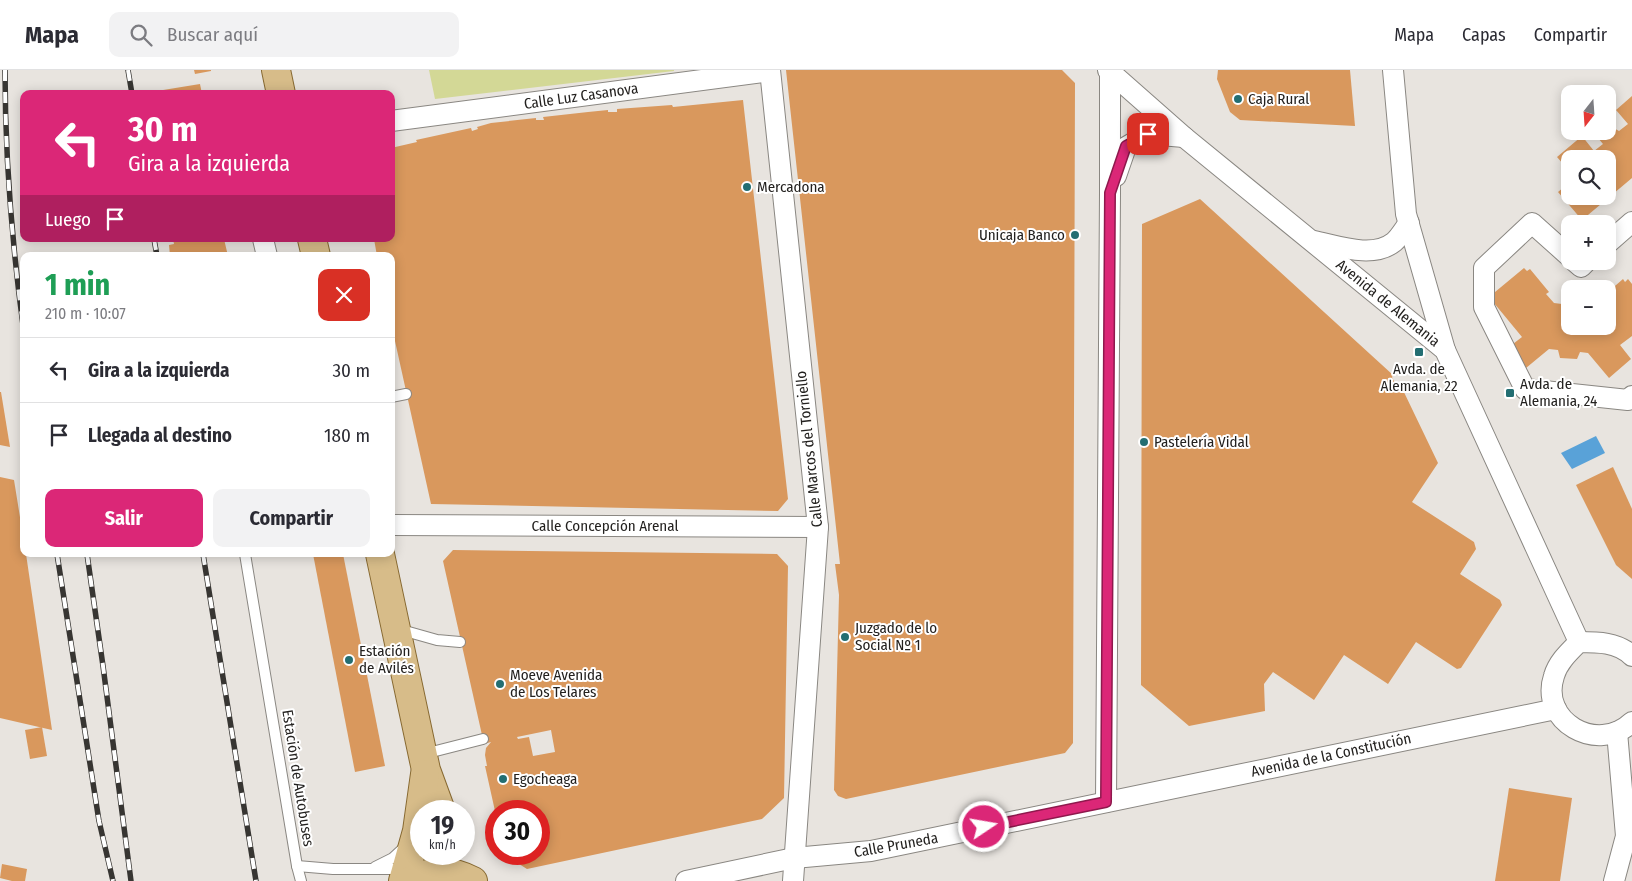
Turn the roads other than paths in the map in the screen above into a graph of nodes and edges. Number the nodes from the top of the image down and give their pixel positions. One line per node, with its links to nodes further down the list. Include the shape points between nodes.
1 (276, 70): 5 (main road)
2 (770, 70): 6 (street, Calle Luz Casanova); 19 (street, Calle Marcos del Torniello)
3 (1393, 70): 9 (street)
4 (1109, 71): 7 (street, Avenida de Alemania); 8 (street)
5 (280, 90)
6 (395, 120)
7 (1184, 137): 8 (street, via 1148,134 1126,146); 12 (street, Avenida de Alemania)
8 (1110, 193): 32 (street)
9 (1409, 223): 12 (street, via 1394,242 1378,250 1359,250); 14 (street)
10 (1630, 229): 11 (street)
11 (1616, 238)
12 (1312, 241): 14 (street, Avenida de Alemania)
13 (1561, 249): 17 (street, via 1532,223 1484,268 1484,307 1525,389 1628,400)
14 (1445, 350): 24 (street, Avenida de Alemania)
15 (406, 394): 16 (lane)
16 (395, 396)
17 (1632, 396)
18 (395, 525): 19 (street, Calle Concepción Arenal)
19 (818, 527): 34 (street, Calle Marcos del Torniello)
20 (246, 557): 37 (lane, Estación de Autobuses)
21 (381, 557): 22 (main road)
22 (396, 628): 23 (lane, via 437,640); 29 (main road)
23 (460, 642)
24 (1579, 642): 25 (street, via 1616,646); 26 (street, via 1560,662 1553,677)
25 (1632, 656)
26 (1556, 709): 27 (street, via 1570,726 1584,734 1600,736); 32 (street, Avenida de la Constitución)
27 (1624, 727): 44 (street, via 1626,836)
28 (483, 739): 29 (lane)
29 (424, 762): 30 (main road); 31 (main road)
30 (420, 800)
31 (437, 800)
32 (1106, 802): 34 (street, Calle Pruneda, via 870,851)
33 (410, 841): 38 (lane, via 392,858)
34 (794, 858): 42 (street, Calle Pruneda); 43 (street, Calle Marcos del Torniello)
35 (410, 863): 39 (main road)
36 (467, 865): 41 (main road)
37 (297, 866): 38 (lane, Estación de Autobuses); 40 (lane)
38 (371, 868): 39 (lane, Estación de Autobuses)
39 (407, 877): 41 (main road, via 439,871 460,874)
40 (301, 881)
41 (475, 881)
42 (686, 881)
43 (793, 881)
44 (1614, 881)

